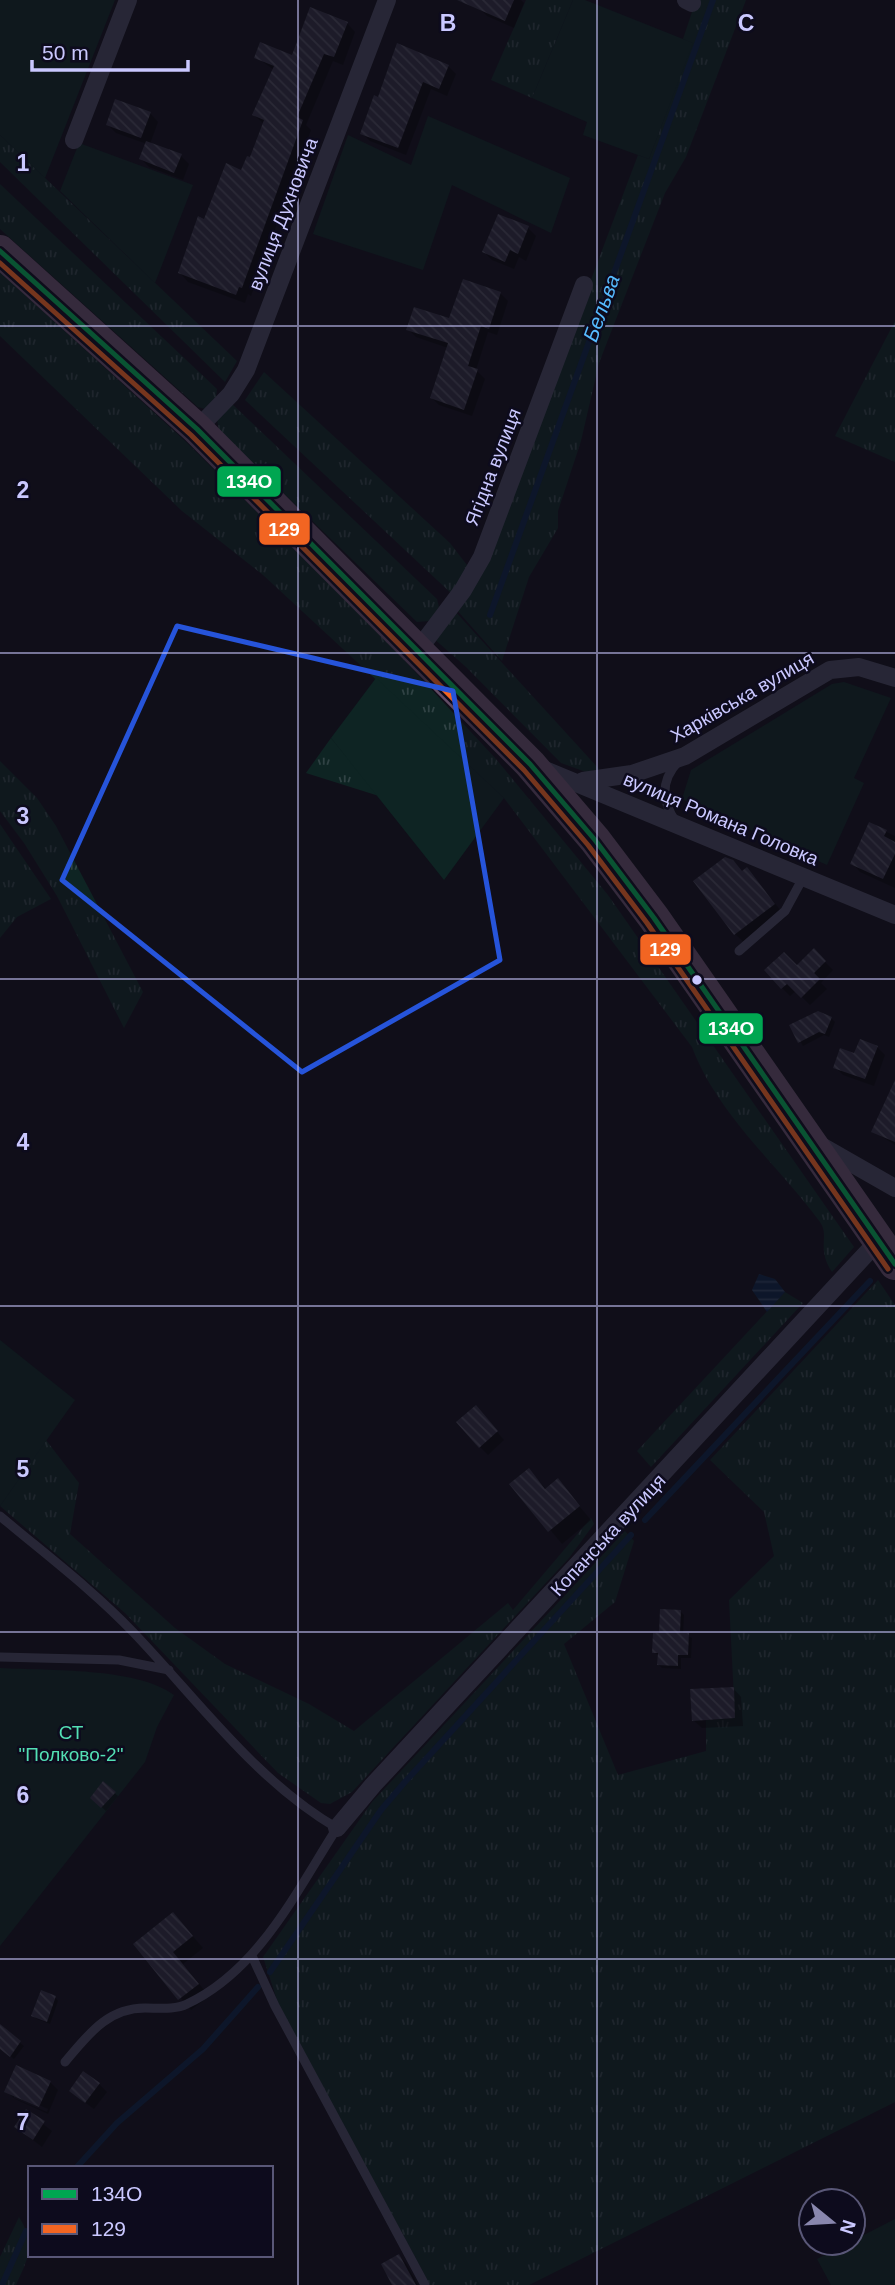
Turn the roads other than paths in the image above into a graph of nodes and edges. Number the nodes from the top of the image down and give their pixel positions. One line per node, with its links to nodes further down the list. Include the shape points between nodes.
1 (128, 0): 3 (street)
2 (387, 0): 6 (street, вулиця Духновича, via 246,370)
3 (74, 141)
4 (0, 251): 6 (highway, Копанська вулиця)
5 (584, 285): 7 (street, Ягідна вулиця, via 482,557)
6 (197, 429): 7 (highway, Копанська вулиця)
7 (418, 650): 10 (highway, Копанська вулиця)
8 (895, 678): 9 (street, Харківська вулиця, via 859,667 830,670)
9 (685, 756): 11 (street, Харківська вулиця, via 610,779); 12 (lane, via 674,766 665,786 667,810)
10 (530, 764): 11 (street, вулиця Романа Головка); 16 (highway, Копанська вулиця, via 654,918)
11 (569, 779): 12 (street, вулиця Романа Головка)
12 (677, 822): 13 (street, вулиця Романа Головка)
13 (804, 876): 14 (street, вулиця Романа Головка); 15 (lane, via 785,911)
14 (895, 915)
15 (739, 951)
16 (803, 1135): 17 (street); 18 (highway, Копанська вулиця)
17 (895, 1188)
18 (886, 1253): 22 (street, Копанська вулиця, via 373,1785)
19 (0, 1516): 21 (lane, via 107,1606)
20 (0, 1657): 21 (lane, via 119,1660)
21 (169, 1671): 22 (lane, via 254,1763 308,1810)
22 (337, 1828): 23 (lane, Копанська вулиця)
23 (253, 1956): 24 (lane, Копанська вулиця, via 187,2004 112,2014); 25 (lane, via 275,2006)
24 (65, 2062)
25 (425, 2285)

